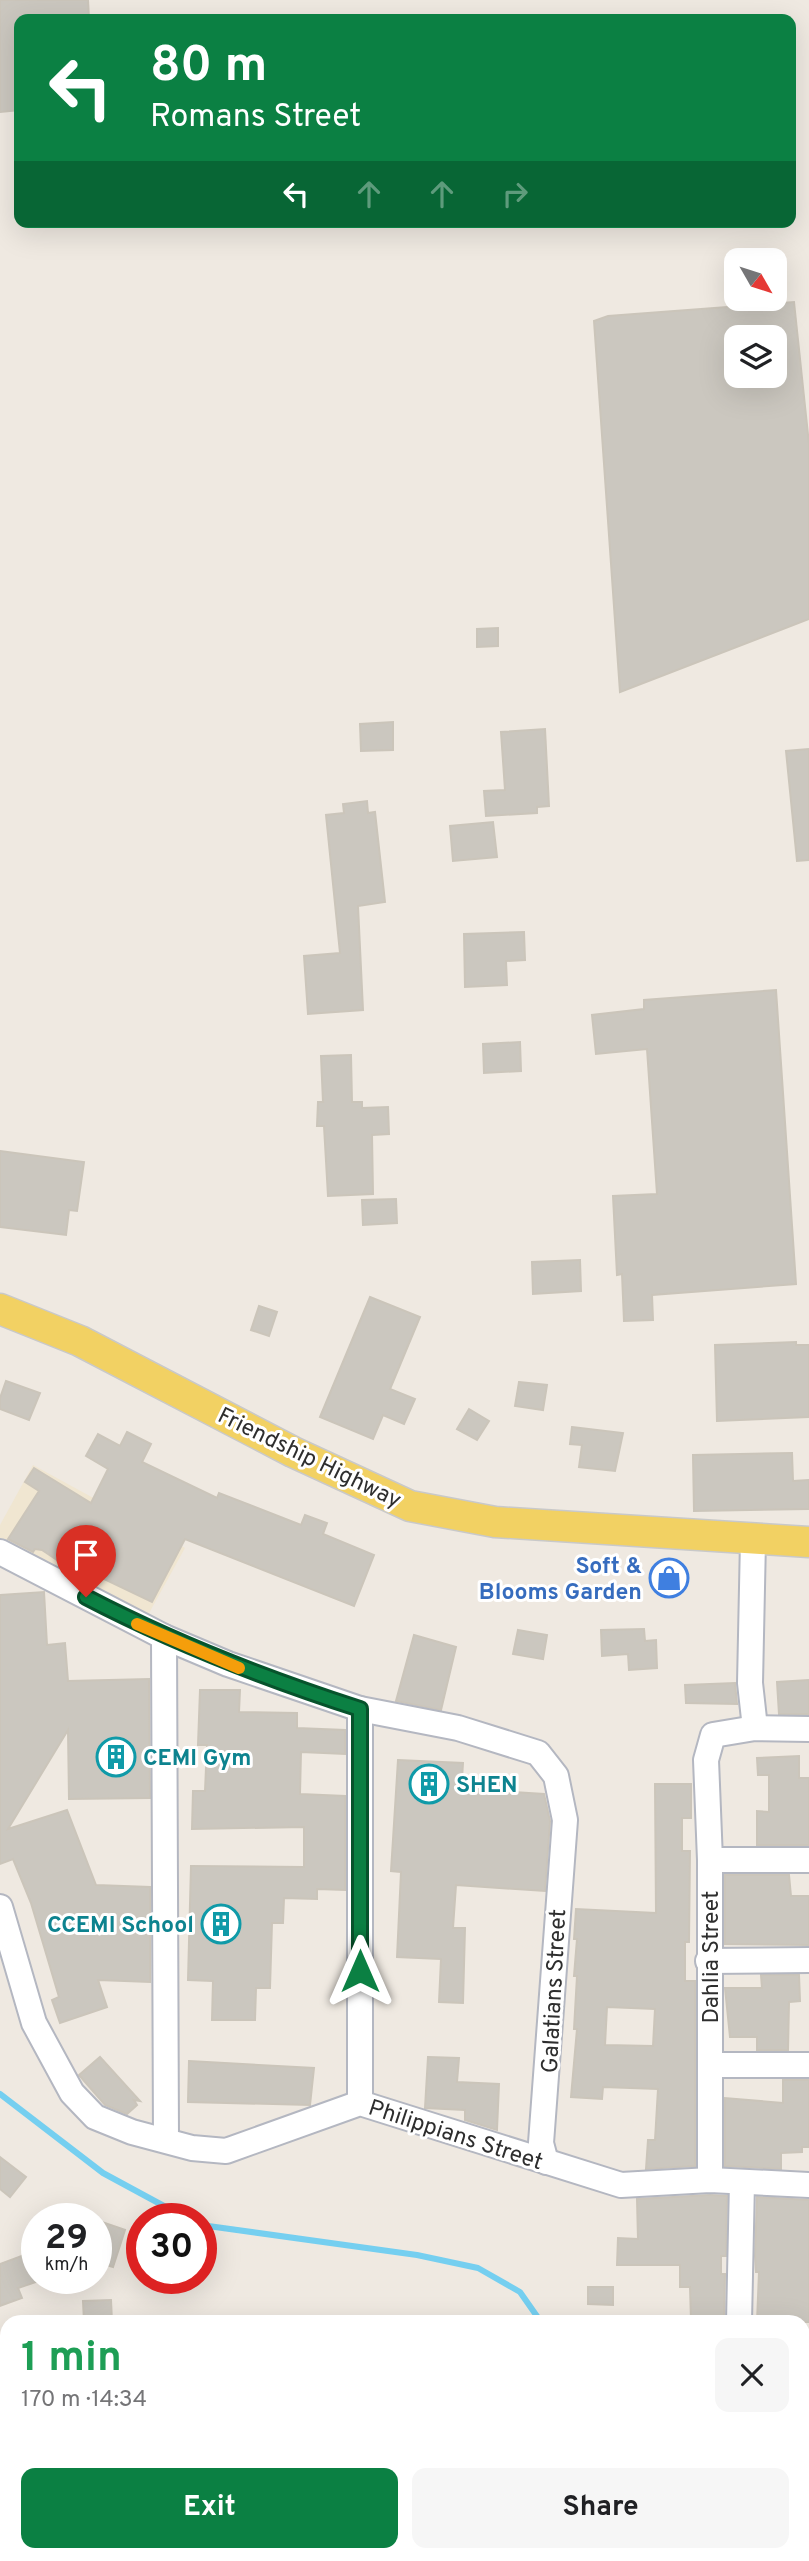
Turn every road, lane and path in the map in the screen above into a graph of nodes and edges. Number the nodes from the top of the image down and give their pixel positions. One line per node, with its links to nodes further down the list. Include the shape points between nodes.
1 (0, 1309): 2 (main road, Friendship Highway, via 80,1341 293,1452 410,1506 495,1522)
2 (753, 1540): 3 (main road, Friendship Highway); 7 (street, via 750,1683)
3 (809, 1542)
4 (0, 1552): 5 (street, Galatians Street)
5 (164, 1637): 6 (street, Galatians Street); 18 (street)
6 (360, 1709): 17 (street); 19 (street, Galatians Street, via 458,1728 538,1753 556,1776 565,1820 541,2143)
7 (755, 1728): 8 (street); 9 (street, Dahlia Street, via 713,1735 706,1760)
8 (809, 1729)
9 (710, 1860): 10 (street); 14 (street, Dahlia Street)
10 (809, 1860)
11 (0, 1907): 12 (street, Philippians Street)
12 (6, 1941): 18 (street, Philippians Street, via 34,2022 72,2093 95,2117)
13 (809, 1960): 14 (street)
14 (708, 1961): 15 (street, Dahlia Street)
15 (710, 2065): 16 (street); 20 (street, Dahlia Street)
16 (809, 2065)
17 (360, 2103): 18 (street, Philippians Street, via 226,2151); 19 (street, Philippians Street)
18 (166, 2140)
19 (546, 2162): 20 (street, Philippians Street, via 621,2185)
20 (710, 2180): 21 (street, Philippians Street)
21 (742, 2182): 22 (street, Philippians Street); 23 (street)
22 (809, 2185)
23 (739, 2315)

